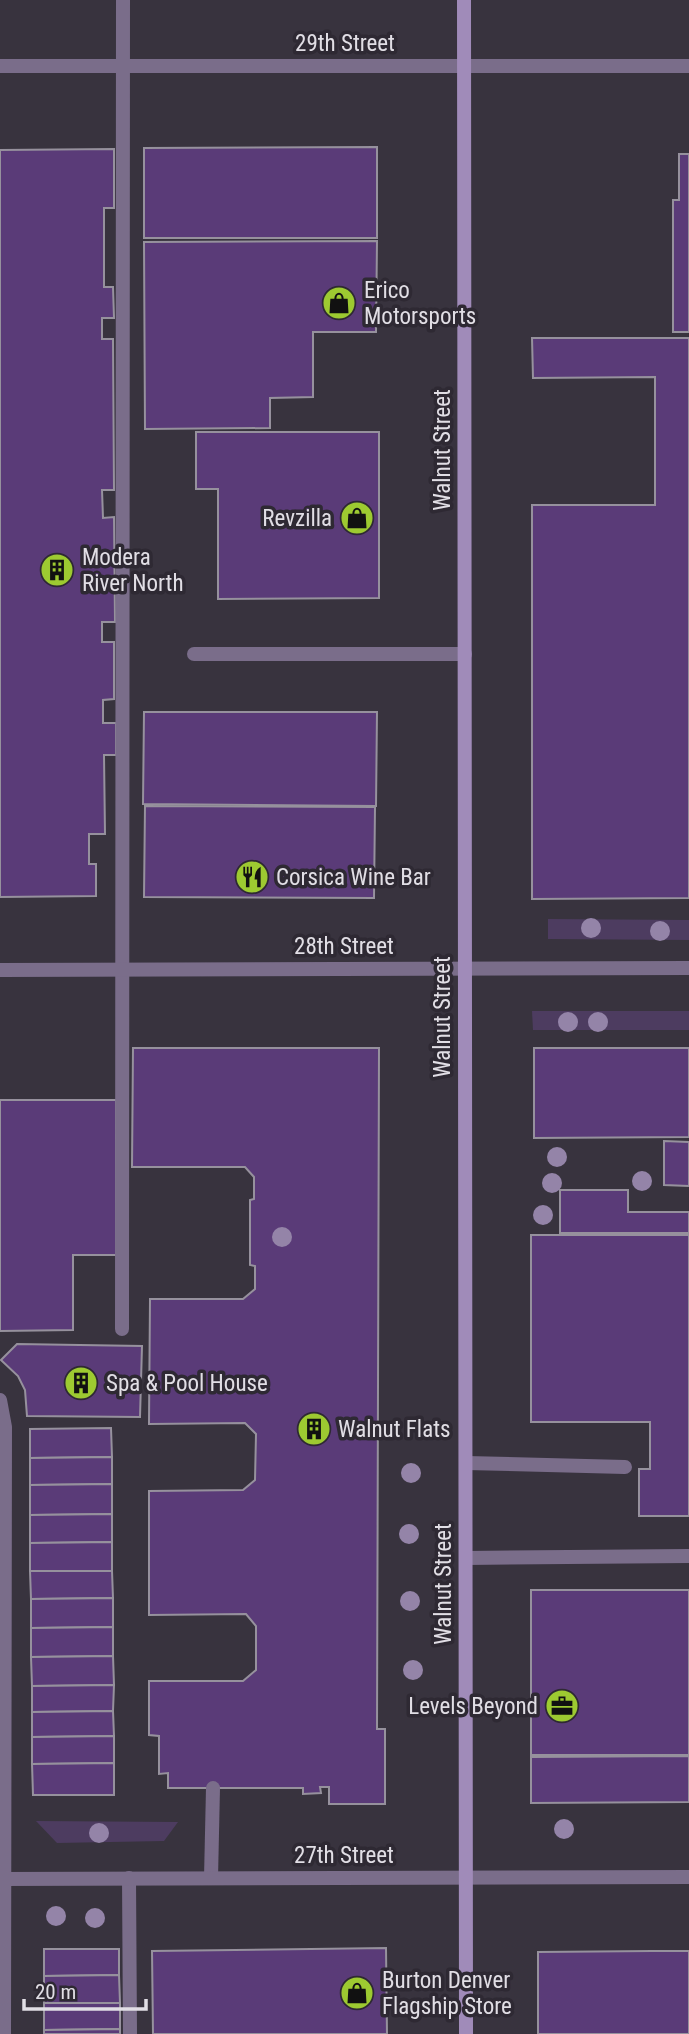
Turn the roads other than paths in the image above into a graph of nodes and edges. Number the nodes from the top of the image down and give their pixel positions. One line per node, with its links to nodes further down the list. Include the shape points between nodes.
1 (123, 0): 4 (street)
2 (464, 0): 5 (street, Walnut Street)
3 (0, 66): 4 (street, 29th Street)
4 (123, 66): 5 (street, 29th Street); 12 (street)
5 (464, 66): 6 (street, 29th Street); 8 (street, Walnut Street)
6 (689, 66)
7 (194, 654): 8 (street)
8 (465, 654): 10 (street, Walnut Street)
9 (689, 968): 10 (street, 28th Street)
10 (465, 969): 12 (street, 28th Street); 15 (street, Walnut Street)
11 (0, 970): 12 (street, 28th Street)
12 (122, 970): 13 (street)
13 (122, 1329)
14 (0, 1400): 24 (street, via 5,1427)
15 (466, 1463): 16 (street); 18 (street, Walnut Street)
16 (625, 1467)
17 (689, 1556): 18 (street)
18 (466, 1558): 20 (street, Walnut Street)
19 (213, 1788): 23 (street)
20 (466, 1877): 21 (street, 27th Street); 23 (street, 27th Street); 27 (street, Walnut Street)
21 (689, 1877)
22 (129, 1878): 23 (street, 27th Street); 24 (street, 27th Street); 26 (street)
23 (211, 1878)
24 (2, 1879): 25 (street)
25 (4, 2034)
26 (130, 2034)
27 (466, 2034)

